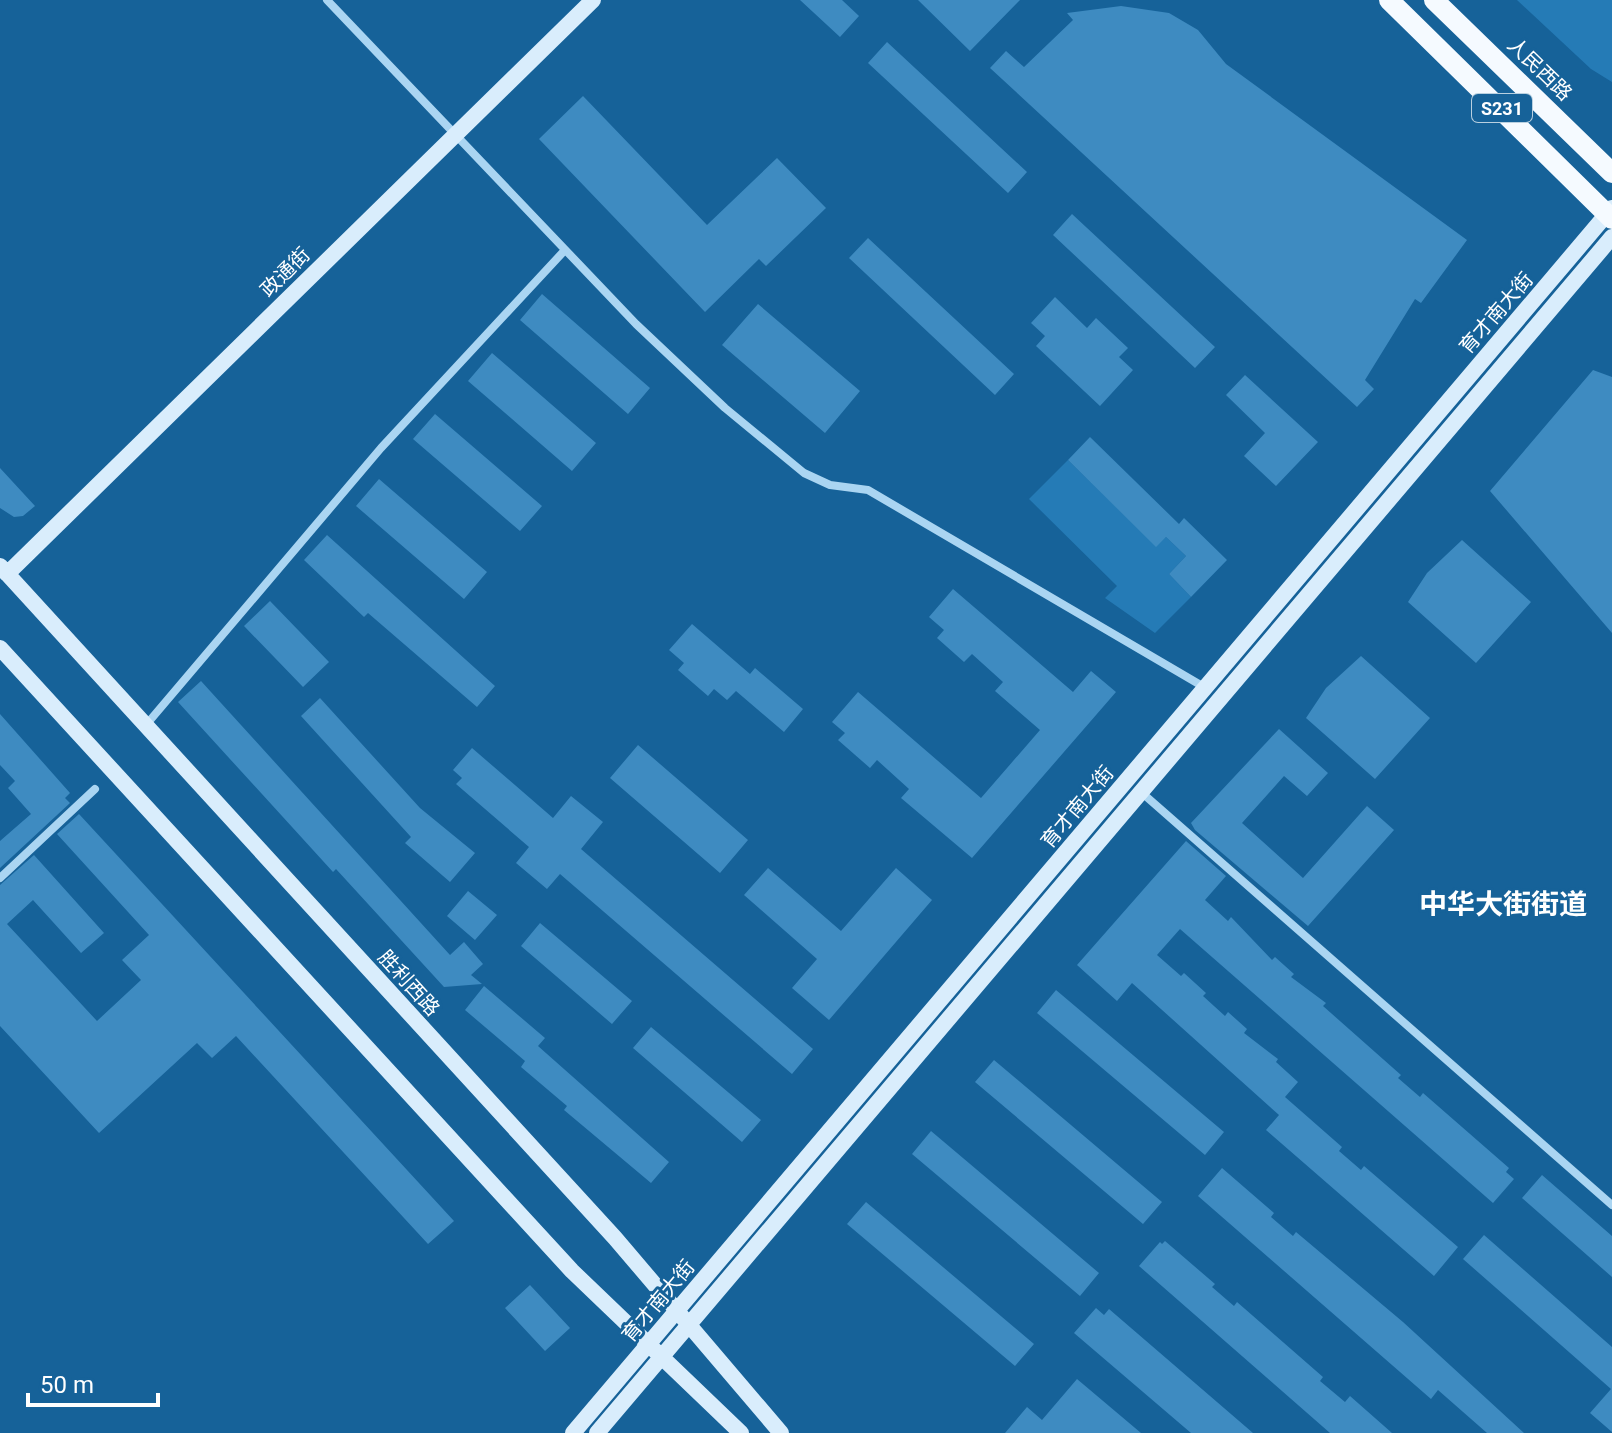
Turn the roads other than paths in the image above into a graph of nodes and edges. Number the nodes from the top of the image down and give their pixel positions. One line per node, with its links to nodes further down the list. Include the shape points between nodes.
1 (327, 0): 5 (street)
2 (593, 0): 5 (main road, 政通街)
3 (1389, 0): 7 (main road, S231)
4 (1434, 0): 6 (main road, 人民西路 / S231)
5 (454, 134): 9 (street); 10 (main road, 政通街)
6 (1612, 173)
7 (1610, 213): 12 (main road, 育才南大街)
8 (1612, 237): 15 (main road, 育才南大街)
9 (565, 250): 12 (street, via 725,408 804,473 830,485 868,490); 13 (street, via 381,448)
10 (3, 570): 13 (main road, 胜利西路)
11 (0, 648): 20 (main road, via 572,1271)
12 (1204, 687): 18 (main road, 育才南大街)
13 (146, 725): 18 (main road, 胜利西路)
14 (95, 789): 16 (street)
15 (1141, 791): 17 (street); 19 (main road, 育才南大街)
16 (0, 878)
17 (1612, 1205)
18 (676, 1310): 19 (main road, 胜利西路); 20 (main road, 育才南大街)
19 (689, 1325): 21 (main road, 育才南大街); 25 (main road, 胜利西路)
20 (648, 1344): 21 (main road); 22 (main road, 育才南大街)
21 (662, 1356): 23 (main road, 育才南大街); 24 (main road)
22 (573, 1433)
23 (597, 1433)
24 (741, 1433)
25 (781, 1433)

